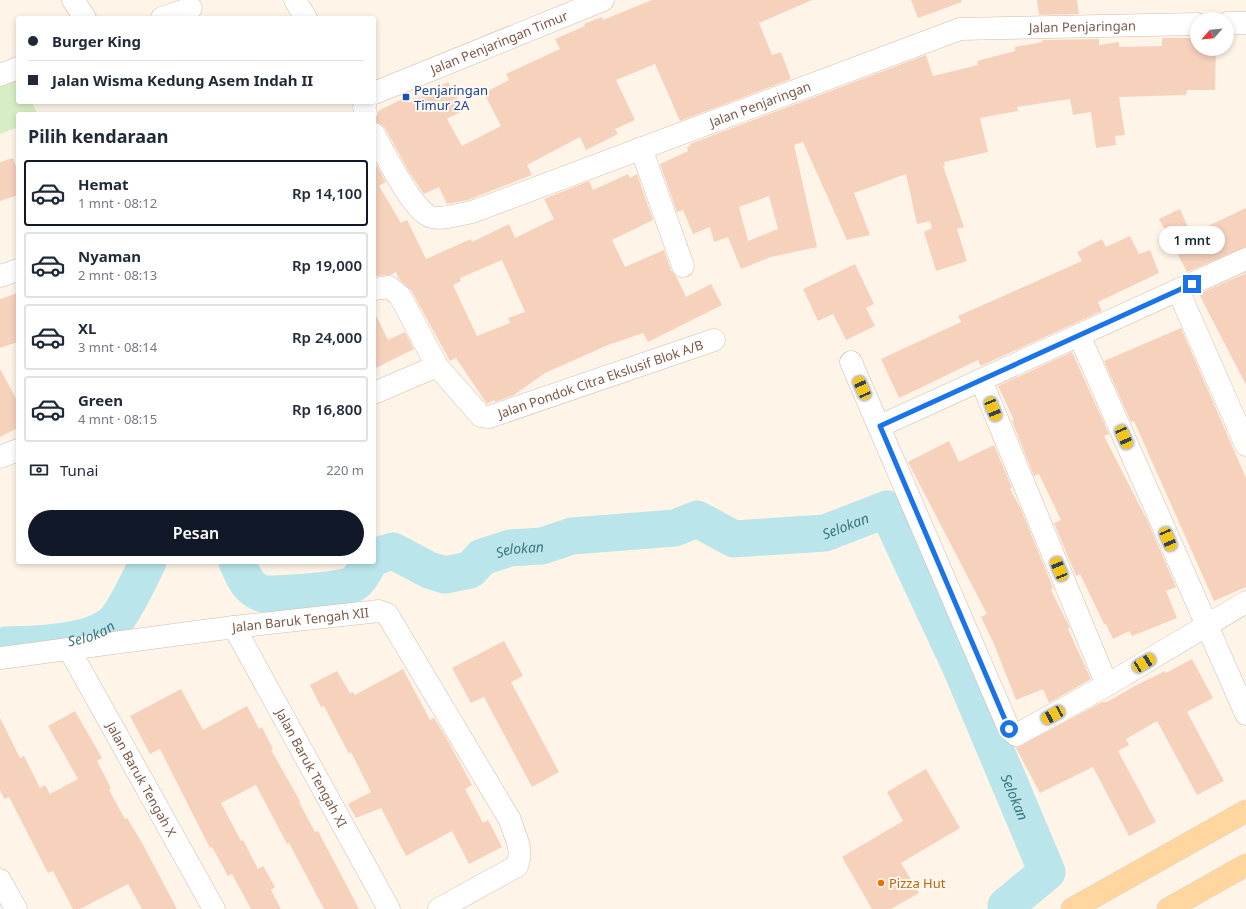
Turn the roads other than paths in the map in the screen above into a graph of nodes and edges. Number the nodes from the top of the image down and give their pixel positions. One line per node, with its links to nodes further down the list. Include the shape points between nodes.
1 (73, 0): 5 (street)
2 (294, 0): 7 (street)
3 (602, 0): 13 (street, Jalan Penjaringan Timur)
4 (191, 8): 6 (street)
5 (84, 16)
6 (168, 16)
7 (305, 16)
8 (1234, 23): 9 (street)
9 (1246, 23)
10 (1190, 24): 15 (street, Jalan Penjaringan, via 960,28)
11 (16, 69): 12 (street)
12 (0, 75)
13 (376, 92)
14 (376, 138): 15 (street, Jalan Penjaringan, via 410,197 430,217 437,218 472,212)
15 (641, 148): 17 (street)
16 (1246, 259): 21 (street)
17 (683, 266)
18 (16, 271): 19 (street)
19 (0, 276)
20 (376, 289): 25 (street, Jalan Pondok Citra Ekslusif Blok A/B, via 389,288 400,296)
21 (1178, 290): 22 (street); 29 (street)
22 (1079, 335): 26 (street); 33 (street)
23 (714, 340): 25 (street, Jalan Pondok Citra Ekslusif Blok A/B, via 489,417 481,416 472,408)
24 (851, 362): 28 (street)
25 (437, 366): 27 (street)
26 (981, 380): 28 (street); 37 (street)
27 (376, 392)
28 (880, 426): 37 (street, via 1009,729 1016,735 1026,731)
29 (1246, 445)
30 (16, 451): 31 (street)
31 (0, 457)
32 (1246, 602): 33 (street)
33 (1206, 626): 37 (street); 38 (street)
34 (234, 628): 35 (street, Jalan Baruk Tengah XII); 45 (street, Jalan Baruk Tengah XI); 46 (street, Jalan Baruk Tengah XII, via 379,611 387,614 510,820 521,856 517,866)
35 (69, 649): 36 (street, Jalan Baruk Tengah XII); 44 (street, Jalan Baruk Tengah X)
36 (0, 658)
37 (1107, 685)
38 (1246, 714)
39 (1246, 811): 42 (main road)
40 (1246, 865): 47 (main road)
41 (0, 880): 43 (street)
42 (1084, 906)
43 (16, 909)
44 (214, 909)
45 (388, 909)
46 (440, 909)
47 (1168, 909)

